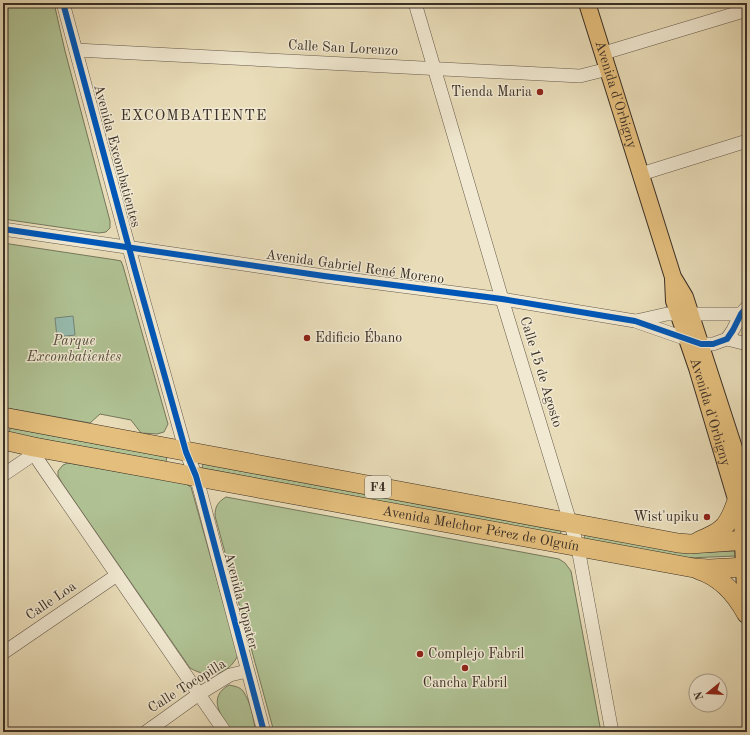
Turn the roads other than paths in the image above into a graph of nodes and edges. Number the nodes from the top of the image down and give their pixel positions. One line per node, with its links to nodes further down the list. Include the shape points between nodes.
1 (63, 3): 5 (street, Avenida Excombatientes)
2 (415, 3): 7 (street, Calle 15 de Agosto)
3 (587, 3): 6 (main road, Avenida d'Orbigny)
4 (747, 10): 6 (street)
5 (76, 50): 7 (street, Calle San Lorenzo); 12 (street, Avenida Excombatientes)
6 (604, 53): 8 (main road, Avenida d'Orbigny)
7 (436, 69): 8 (street, Calle San Lorenzo, via 580,76); 13 (street, Calle 15 de Agosto)
8 (608, 69): 10 (main road, Avenida d'Orbigny)
9 (747, 140): 10 (street)
10 (641, 174): 15 (main road, Avenida d'Orbigny, via 673,277 685,297)
11 (3, 229): 12 (street, Avenida Gabriel René Moreno)
12 (129, 248): 13 (street, Avenida Gabriel René Moreno); 23 (street, Avenida Excombatientes)
13 (502, 299): 16 (street, Avenida Gabriel René Moreno); 27 (street, Calle 15 de Agosto)
14 (744, 310): 15 (street, Avenida Gabriel René Moreno, via 725,315); 17 (street)
15 (684, 314): 16 (street, Avenida Gabriel René Moreno, via 667,314); 18 (main road, Avenida d'Orbigny)
16 (635, 321): 18 (street, Avenida Gabriel René Moreno)
17 (727, 339): 18 (street, via 714,344); 19 (street)
18 (694, 342): 26 (main road, Avenida d'Orbigny)
19 (747, 344)
20 (3, 417): 23 (highway, Avenida Melchor Pérez de Olguín / F4)
21 (3, 440): 22 (highway, Avenida Melchor Pérez de Olguín / F4)
22 (34, 451): 24 (street); 25 (highway, Avenida Melchor Pérez de Olguín / F4); 33 (street)
23 (186, 452): 25 (street, Avenida Excombatientes); 27 (highway, Avenida Melchor Pérez de Olguín / F4)
24 (4, 471)
25 (196, 476): 30 (highway, Avenida Melchor Pérez de Olguín / F4); 36 (street, Avenida Topater)
26 (744, 488): 28 (main road, Avenida d'Orbigny); 29 (highway, via 724,527)
27 (570, 522): 29 (highway, Avenida Melchor Pérez de Olguín / F4); 30 (street, Calle 15 de Agosto)
28 (745, 540): 29 (highway, Avenida Melchor Pérez de Olguín / F4); 31 (main road, Avenida d'Orbigny)
29 (690, 544)
30 (578, 548): 32 (highway, Avenida Melchor Pérez de Olguín / F4); 41 (street, Calle 15 de Agosto)
31 (746, 567): 32 (highway, Avenida Melchor Pérez de Olguín / F4); 34 (main road, Avenida d'Orbigny)
32 (694, 568): 34 (highway, via 712,575 727,586 739,601)
33 (117, 575): 35 (street, Calle Loa); 37 (street)
34 (746, 616)
35 (3, 654)
36 (247, 670): 37 (street, Calle Tocopilla, via 230,675); 40 (street, Avenida Topater)
37 (200, 694): 38 (street, Calle Tocopilla); 39 (street)
38 (146, 732)
39 (225, 732)
40 (264, 732)
41 (612, 732)

